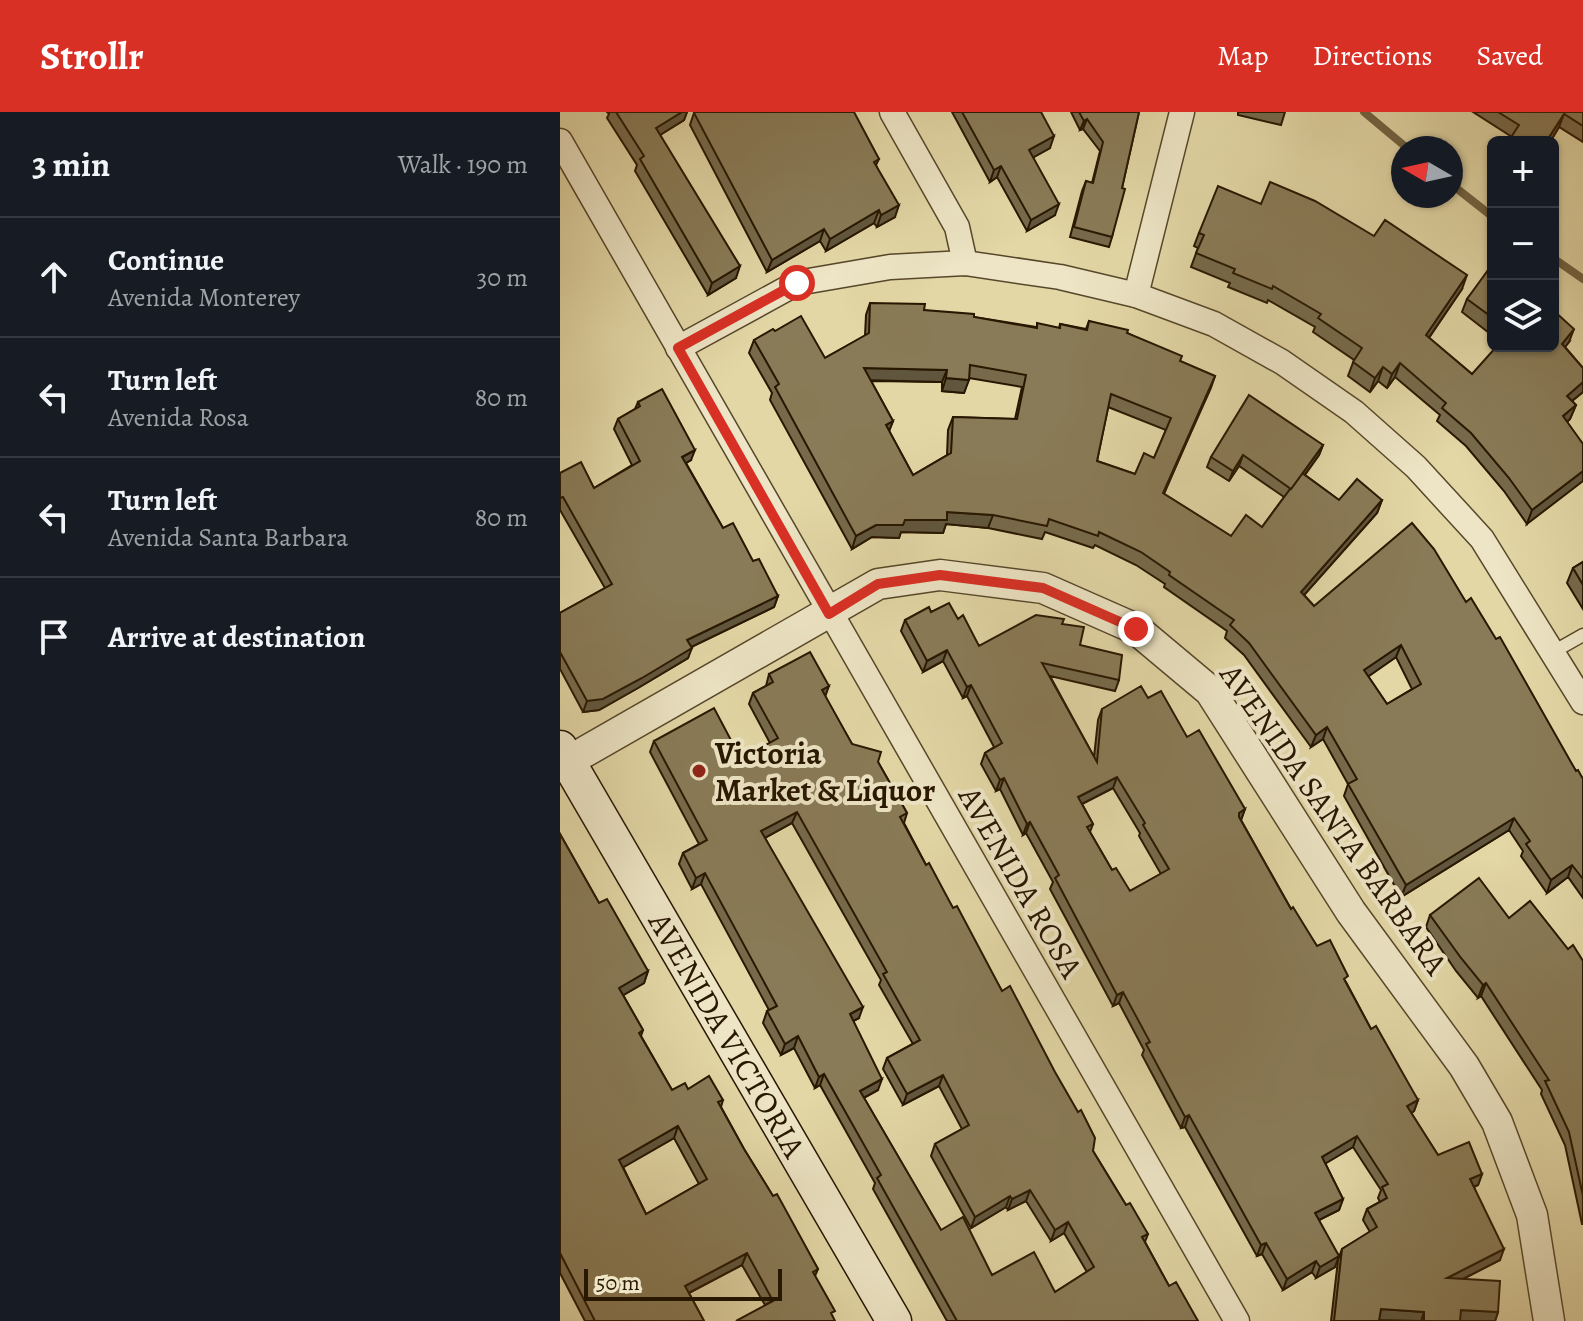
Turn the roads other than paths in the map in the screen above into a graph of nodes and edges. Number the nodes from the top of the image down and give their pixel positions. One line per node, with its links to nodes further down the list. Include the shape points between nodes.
1 (892, 112): 4 (street, via 957,227)
2 (1182, 112): 5 (street)
3 (560, 141): 6 (street, AVENIDA ROSA)
4 (965, 263): 5 (street); 6 (street, via 890,267 797,283)
5 (1136, 295): 9 (street, via 1214,324 1282,362 1354,412 1416,467 1482,539)
6 (678, 348): 7 (street, AVENIDA ROSA)
7 (829, 614): 11 (street, AVENIDA SANTA BARBARA); 13 (street, AVENIDA ROSA); 14 (street, AVENIDA SANTA BARBARA, via 878,584 940,575 1043,588 1136,629 1210,691 1351,912 1464,1066 1497,1122 1532,1215)
8 (1583, 635): 9 (lane)
9 (1553, 652): 10 (street)
10 (1583, 702)
11 (563, 758): 12 (main road, AVENIDA VICTORIA)
12 (894, 1321)
13 (1237, 1321)
14 (1549, 1321)

